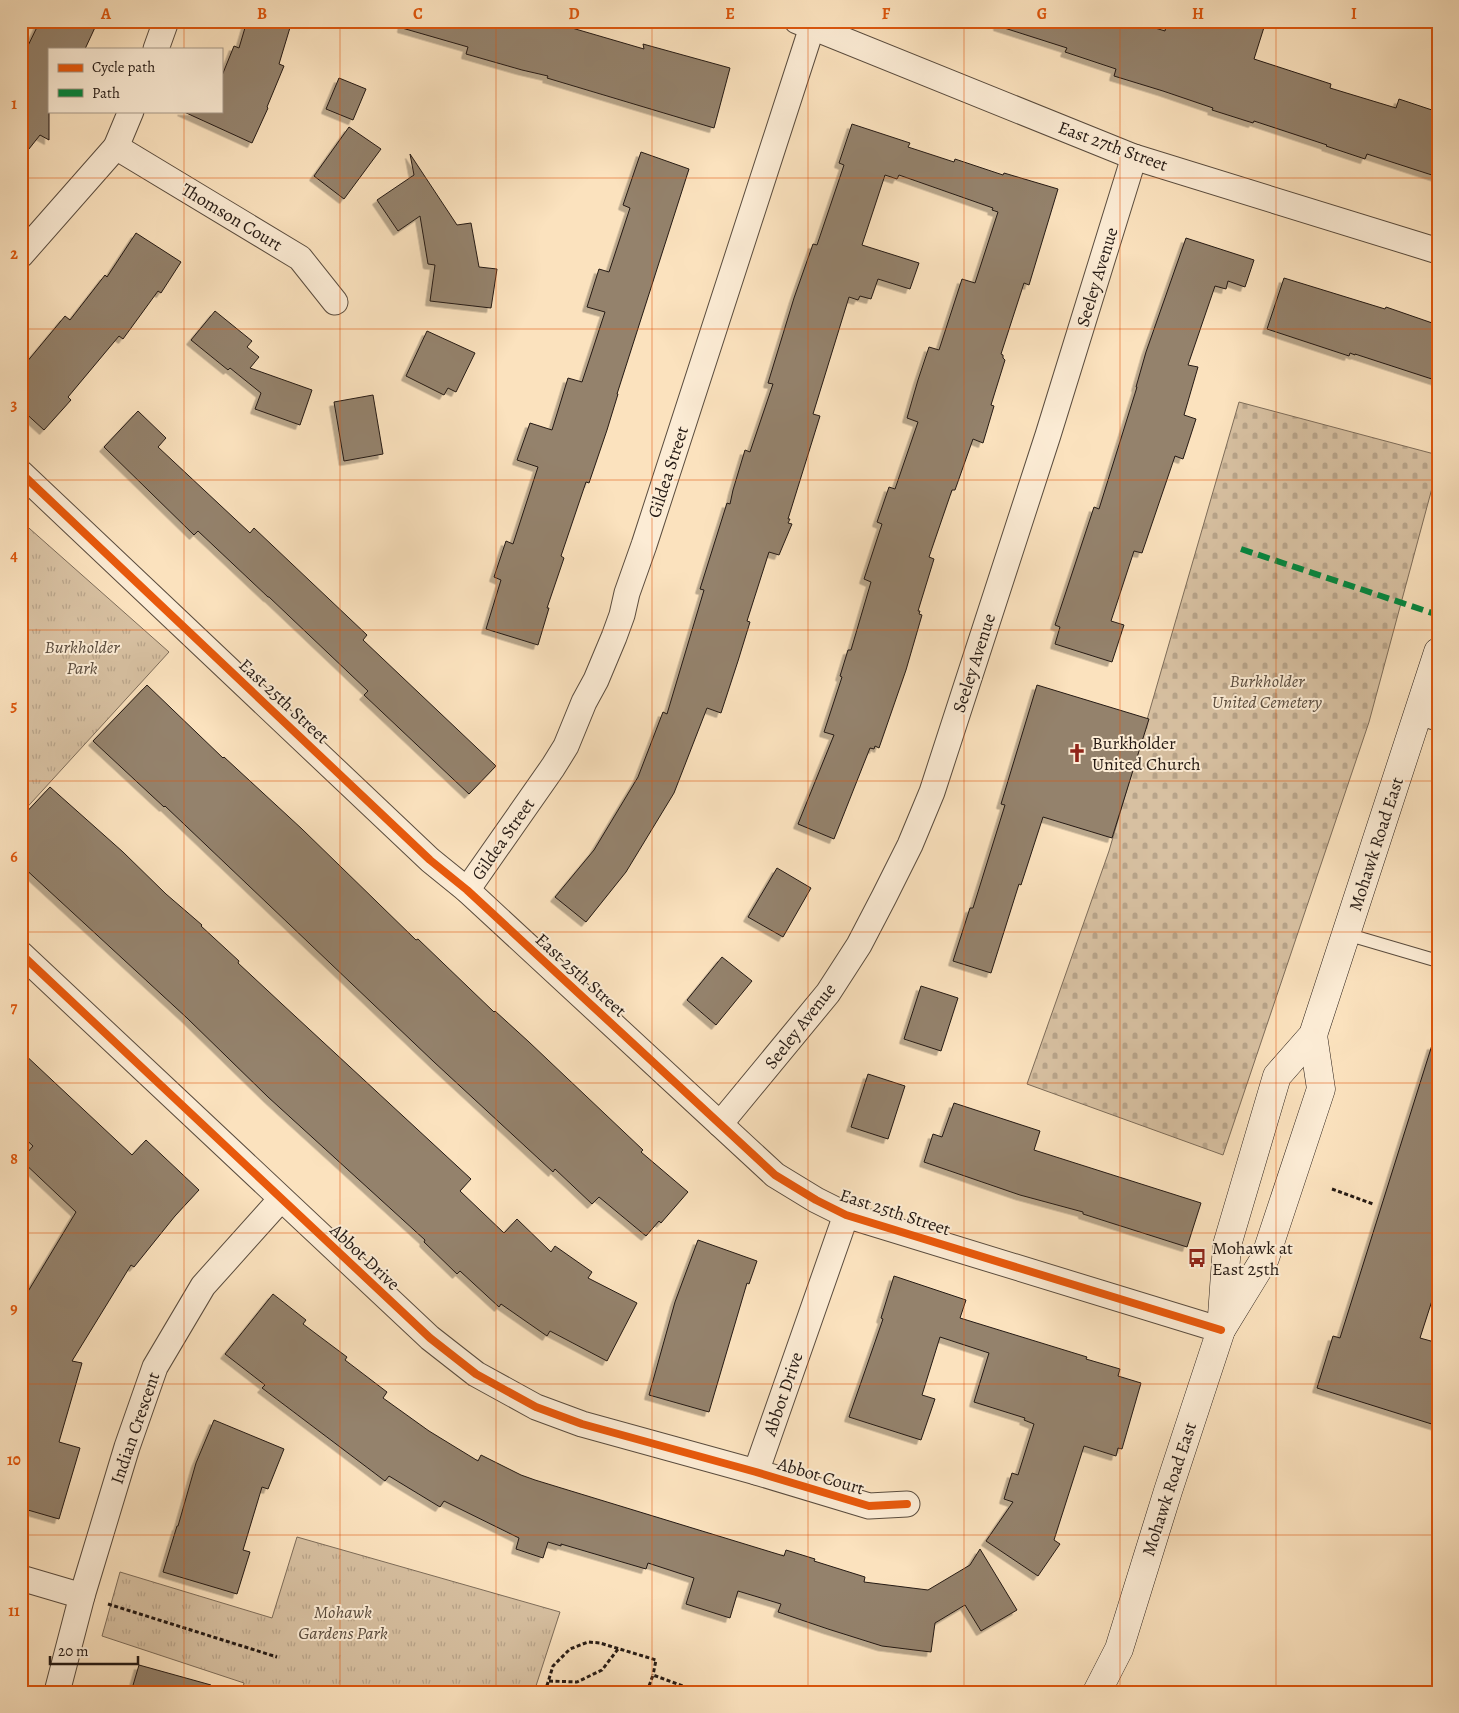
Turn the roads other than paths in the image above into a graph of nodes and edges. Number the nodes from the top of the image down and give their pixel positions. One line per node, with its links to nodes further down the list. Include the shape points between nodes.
1 (166, 21): 3 (street)
2 (804, 24): 6 (street, East 27th Street); 13 (street, Gildea Street, via 611,644 554,768)
3 (156, 48)
4 (131, 112): 5 (street)
5 (116, 147): 8 (street); 9 (street, Thomson Court, via 300,258)
6 (1134, 156): 7 (street, East 27th Street); 18 (street, Seeley Avenue, via 932,792 910,845 859,945 828,993)
7 (1438, 251)
8 (21, 255)
9 (335, 302)
10 (21, 473): 13 (street, East 25th Street, via 430,860)
11 (1438, 652): 12 (main road, Mohawk Road East)
12 (1428, 715): 14 (main road, Mohawk Road East)
13 (467, 890): 18 (street, East 25th Street)
14 (1346, 934): 16 (lane); 17 (main road, Mohawk Road East)
15 (21, 954): 19 (street, Abbot Drive)
16 (1438, 961)
17 (1314, 1035): 21 (main road, Mohawk Road East, via 1277,1076 1227,1245); 21 (main road, Mohawk Road East, via 1321,1089 1265,1258)
18 (720, 1124): 20 (street, East 25th Street, via 775,1175)
19 (281, 1200): 22 (street, Abbot Drive, via 430,1338 476,1374 536,1407 582,1424); 25 (street, Indian Crescent, via 204,1286 155,1367)
20 (846, 1215): 21 (street, East 25th Street); 22 (street, Abbot Drive)
21 (1221, 1330): 26 (main road, Mohawk Road East)
22 (756, 1472): 23 (street, Abbot Court, via 869,1506)
23 (906, 1504)
24 (21, 1578): 25 (street)
25 (82, 1596): 27 (street, Indian Crescent)
26 (1119, 1649): 28 (main road, Mohawk Road East); 29 (main road, Mohawk Road East)
27 (57, 1692)
28 (1097, 1692)
29 (1120, 1692)

